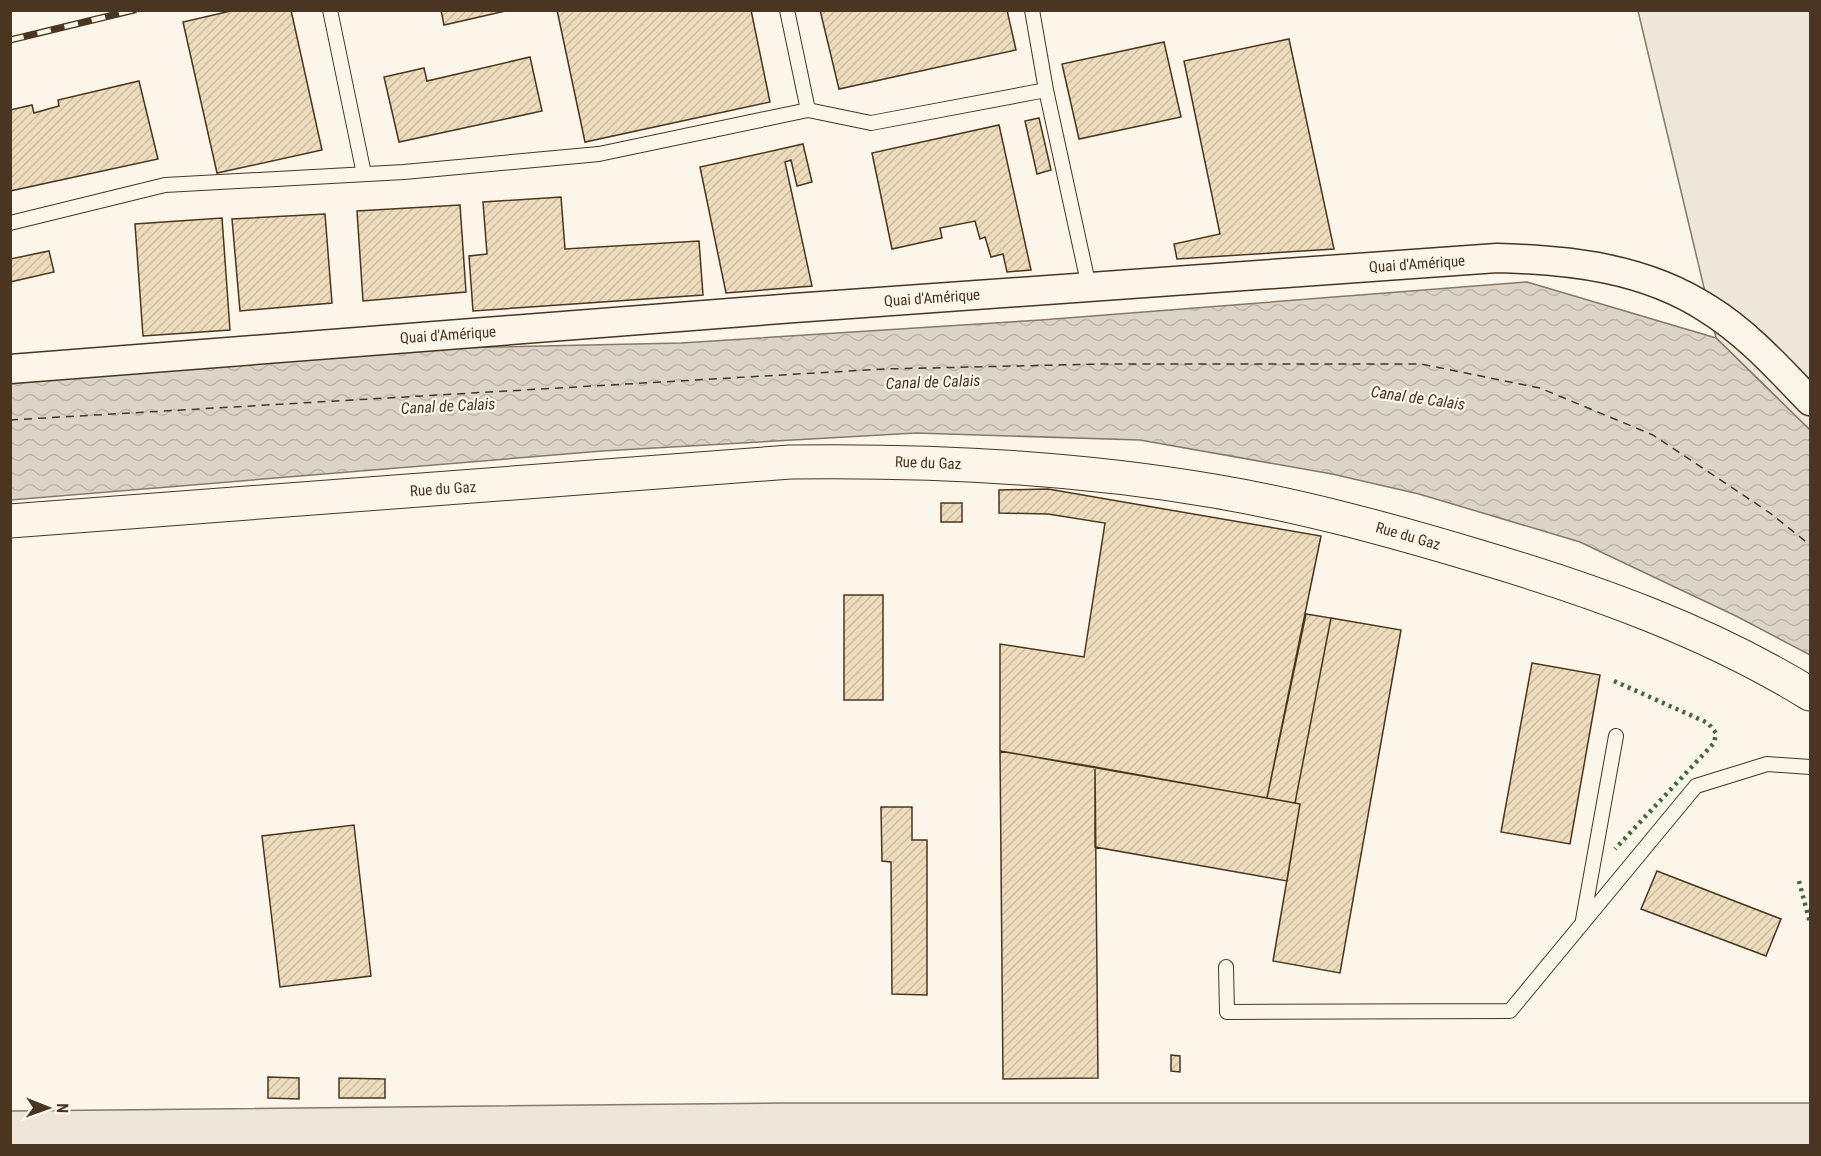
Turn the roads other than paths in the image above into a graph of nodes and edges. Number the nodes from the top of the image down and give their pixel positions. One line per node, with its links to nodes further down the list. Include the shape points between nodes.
1 (330, 10): 6 (lane)
2 (788, 10): 5 (lane)
3 (1032, 10): 4 (lane)
4 (1046, 90): 5 (lane, via 871,123); 8 (lane)
5 (808, 110): 6 (lane, via 599,154)
6 (364, 174): 7 (lane, via 165,185)
7 (10, 223)
8 (1089, 287): 9 (street, Quai d'Amérique); 10 (street, Quai d'Amérique, via 1497,258 1567,262 1635,275 1709,309 1766,356)
9 (10, 369)
10 (1810, 401)
11 (10, 521): 12 (street, Rue du Gaz, via 790,462 938,464 1071,473 1162,483 1290,506 1371,525 1557,579 1722,647)
12 (1810, 694)
13 (1616, 736): 15 (lane)
14 (1810, 767): 15 (lane, via 1767,764 1696,786)
15 (1583, 922): 16 (lane, via 1510,1011 1227,1012)
16 (1226, 967)

